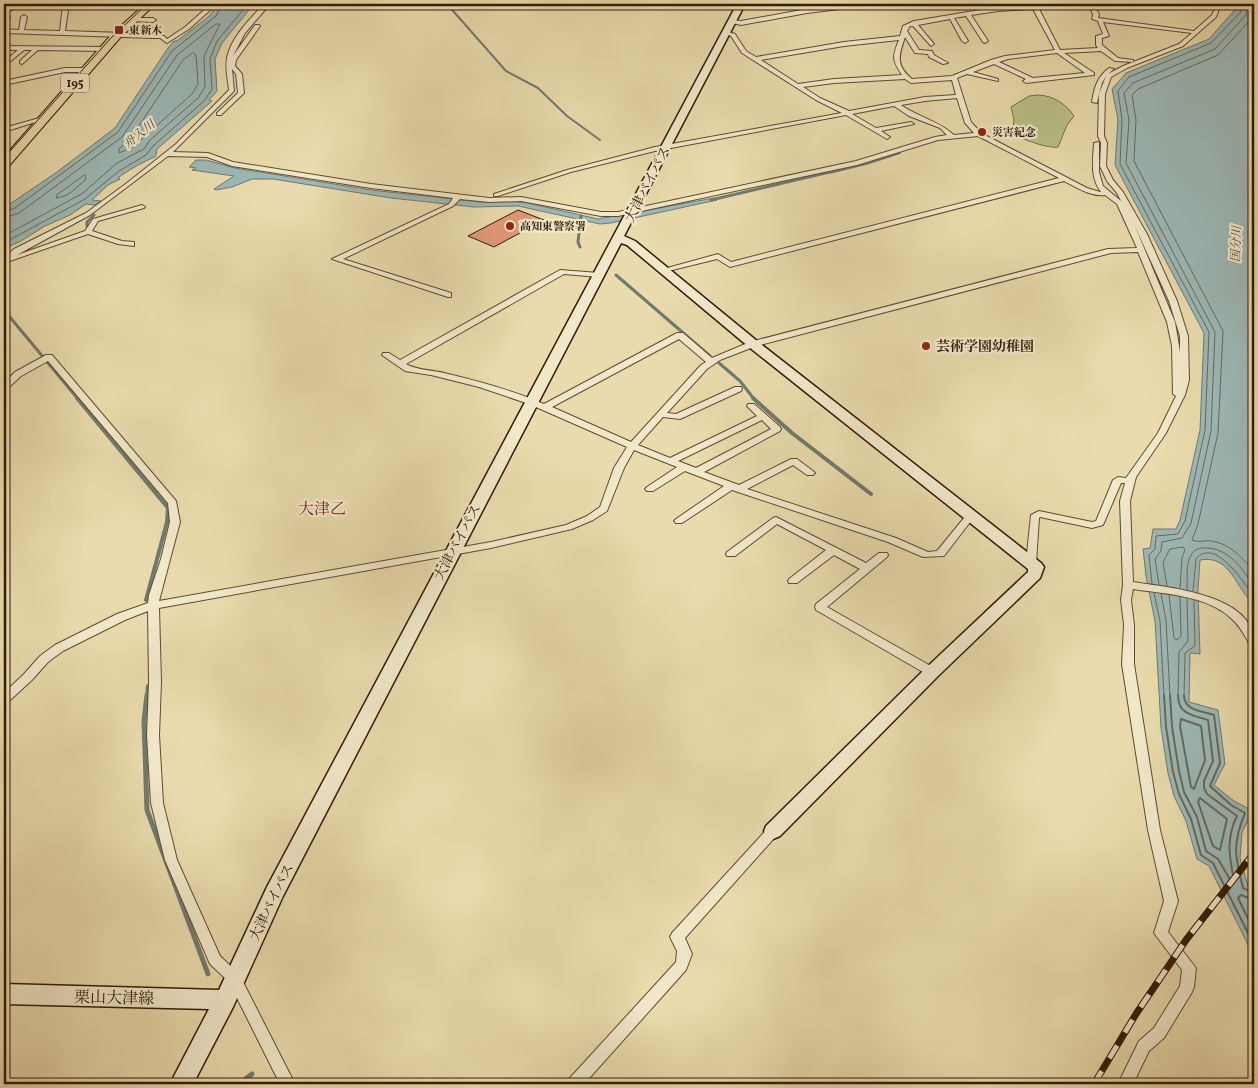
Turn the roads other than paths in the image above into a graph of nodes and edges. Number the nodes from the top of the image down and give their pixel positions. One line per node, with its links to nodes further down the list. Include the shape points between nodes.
1 (63, 4): 2 (street); 29 (street)
2 (72, 4)
3 (150, 4): 19 (highway, 195)
4 (214, 4): 22 (street)
5 (271, 4): 63 (street, via 233,60 232,66 239,74 241,93); 73 (street, via 242,34 232,53 229,66 232,90)
6 (741, 4): 18 (main road, 大津バイパス)
7 (877, 4): 18 (street)
8 (1061, 4): 9 (street)
9 (1090, 4): 17 (street, via 1096,14 1095,19)
10 (1214, 4): 23 (street)
11 (1219, 4): 23 (street, via 1214,16)
12 (1037, 5): 13 (street); 43 (street)
13 (968, 15): 15 (street); 35 (street)
14 (24, 17): 26 (street)
15 (951, 17): 20 (street); 34 (street)
16 (153, 20): 19 (street)
17 (1100, 20): 23 (street); 42 (street, via 1106,36 1099,36)
18 (731, 22): 28 (main road, 大津バイパス)
19 (130, 23): 21 (street); 30 (highway, 195)
20 (914, 23): 27 (street, via 904,27); 36 (street)
21 (154, 28)
22 (187, 28): 30 (street, via 167,41 160,36); 33 (street)
23 (1197, 29): 46 (street, via 1173,45); 76 (street, via 1177,48 1109,76 1102,94 1100,136 1104,143 1103,166)
24 (4, 31): 25 (street)
25 (14, 31): 26 (street); 32 (street)
26 (21, 31): 29 (street)
27 (904, 31): 31 (street); 49 (street, via 917,52 930,52 931,56)
28 (726, 32): 45 (street, via 733,36 744,52); 72 (main road, 大津バイパス)
29 (62, 33): 30 (street)
30 (118, 35): 41 (highway, 195)
31 (900, 38): 45 (street); 55 (street, via 896,60)
32 (4, 40)
33 (174, 40)
34 (965, 41)
35 (986, 41)
36 (931, 44)
37 (4, 48): 38 (street)
38 (23, 48): 39 (street); 47 (street)
39 (37, 48): 40 (street); 48 (street)
40 (53, 48): 41 (street); 44 (street)
41 (105, 48): 51 (highway, 195)
42 (1102, 49): 43 (street); 46 (street, via 1117,60)
43 (1058, 51): 50 (street, via 1025,54); 53 (street)
44 (47, 54)
45 (757, 59): 59 (street)
46 (1131, 61): 54 (street)
47 (7, 62)
48 (22, 62)
49 (944, 62)
50 (993, 62): 52 (street); 53 (street, via 1029,80)
51 (86, 70): 58 (street, via 65,70); 64 (highway, 195)
52 (966, 72): 56 (street); 57 (street)
53 (1089, 73): 54 (street)
54 (1103, 76): 77 (street, via 1097,87 1094,138 1097,143 1096,172)
55 (906, 78): 56 (street, via 911,81); 59 (street)
56 (954, 78): 60 (street)
57 (996, 80)
58 (4, 83)
59 (797, 86): 62 (street, via 818,100)
60 (961, 96): 61 (street); 69 (street, via 968,123)
61 (896, 105): 62 (street); 70 (street, via 942,127)
62 (848, 113): 68 (street); 72 (street)
63 (217, 116)
64 (45, 118): 67 (street); 74 (highway, 195)
65 (210, 122): 73 (street)
66 (911, 124): 68 (street)
67 (4, 130)
68 (875, 130): 71 (street)
69 (979, 134): 70 (street); 75 (street)
70 (952, 136): 81 (street, via 857,163)
71 (887, 137)
72 (666, 146): 78 (street, via 569,170 498,195); 81 (main road, 大津バイパス)
73 (168, 154): 79 (street, via 208,155 232,164); 86 (street, via 88,214)
74 (4, 164)
75 (1063, 179): 77 (street, via 1099,194); 87 (street, via 730,265 718,256)
76 (1120, 192): 77 (street); 96 (street, via 1161,272 1184,336 1185,380)
77 (1106, 193): 85 (street, via 1120,203)
78 (480, 198): 79 (street); 81 (street, via 520,199 601,214)
79 (455, 200): 89 (street, via 336,259)
80 (142, 207): 82 (street, via 95,220)
81 (631, 214): 83 (main road, 大津バイパス)
82 (88, 232): 84 (street); 86 (street)
83 (619, 238): 87 (main road, via 631,243); 88 (main road, 大津バイパス)
84 (131, 244)
85 (1142, 250): 90 (street, via 1111,251); 96 (street, via 1171,322 1176,346)
86 (4, 261)
87 (664, 270): 90 (main road)
88 (599, 275): 93 (street, via 563,272); 97 (main road, 大津バイパス)
89 (448, 295)
90 (753, 344): 92 (street); 109 (main road)
91 (386, 355): 93 (street)
92 (712, 362): 97 (street, via 680,335); 99 (street)
93 (400, 364): 97 (street, via 408,369 482,385)
94 (4, 387): 119 (street, via 18,374 49,357 173,503 175,522)
95 (738, 389): 99 (street, via 677,418)
96 (1178, 404): 106 (street)
97 (538, 405): 101 (street); 112 (main road, 大津バイパス)
98 (751, 406): 100 (street)
99 (661, 414): 101 (street)
100 (762, 416): 102 (street); 104 (street, via 777,429)
101 (632, 446): 102 (street); 112 (street, via 619,468 604,509 590,518 569,527)
102 (670, 462): 103 (street)
103 (684, 467): 104 (street); 108 (street)
104 (696, 472): 107 (street)
105 (810, 473): 107 (street, via 794,461)
106 (1130, 481): 115 (street, via 1118,480 1100,523 1092,525 1040,514 1034,517); 118 (street, via 1124,510)
107 (735, 488): 109 (street, via 928,555 940,554); 110 (street)
108 (650, 490)
109 (971, 516): 115 (main road)
110 (679, 521)
111 (833, 550): 113 (street, via 776,520); 116 (street); 117 (street)
112 (452, 551): 119 (street); 124 (main road, 大津バイパス, via 274,893)
113 (731, 554)
114 (883, 555): 116 (street)
115 (1031, 563): 121 (main road, via 1036,566 1035,574)
116 (867, 568): 121 (street, via 820,607)
117 (793, 581)
118 (1133, 586): 120 (street, via 1214,603 1234,614); 130 (street, via 1126,600 1128,664 1154,830 1171,901 1162,933 1189,968 1187,987 1159,1034 1144,1046)
119 (154, 605): 122 (street, via 59,648); 124 (street, via 156,682 153,735 157,803 171,860 215,960)
120 (1254, 642)
121 (932, 672): 123 (main road)
122 (4, 699)
123 (774, 831): 129 (street, via 677,937 686,951 681,966)
124 (234, 978): 126 (main road, 大津バイパス); 128 (street)
125 (5, 995): 126 (main road, 栗山大津線)
126 (225, 1000): 127 (main road, 大津バイパス)
127 (181, 1084)
128 (288, 1084)
129 (574, 1084)
130 (1125, 1084)

